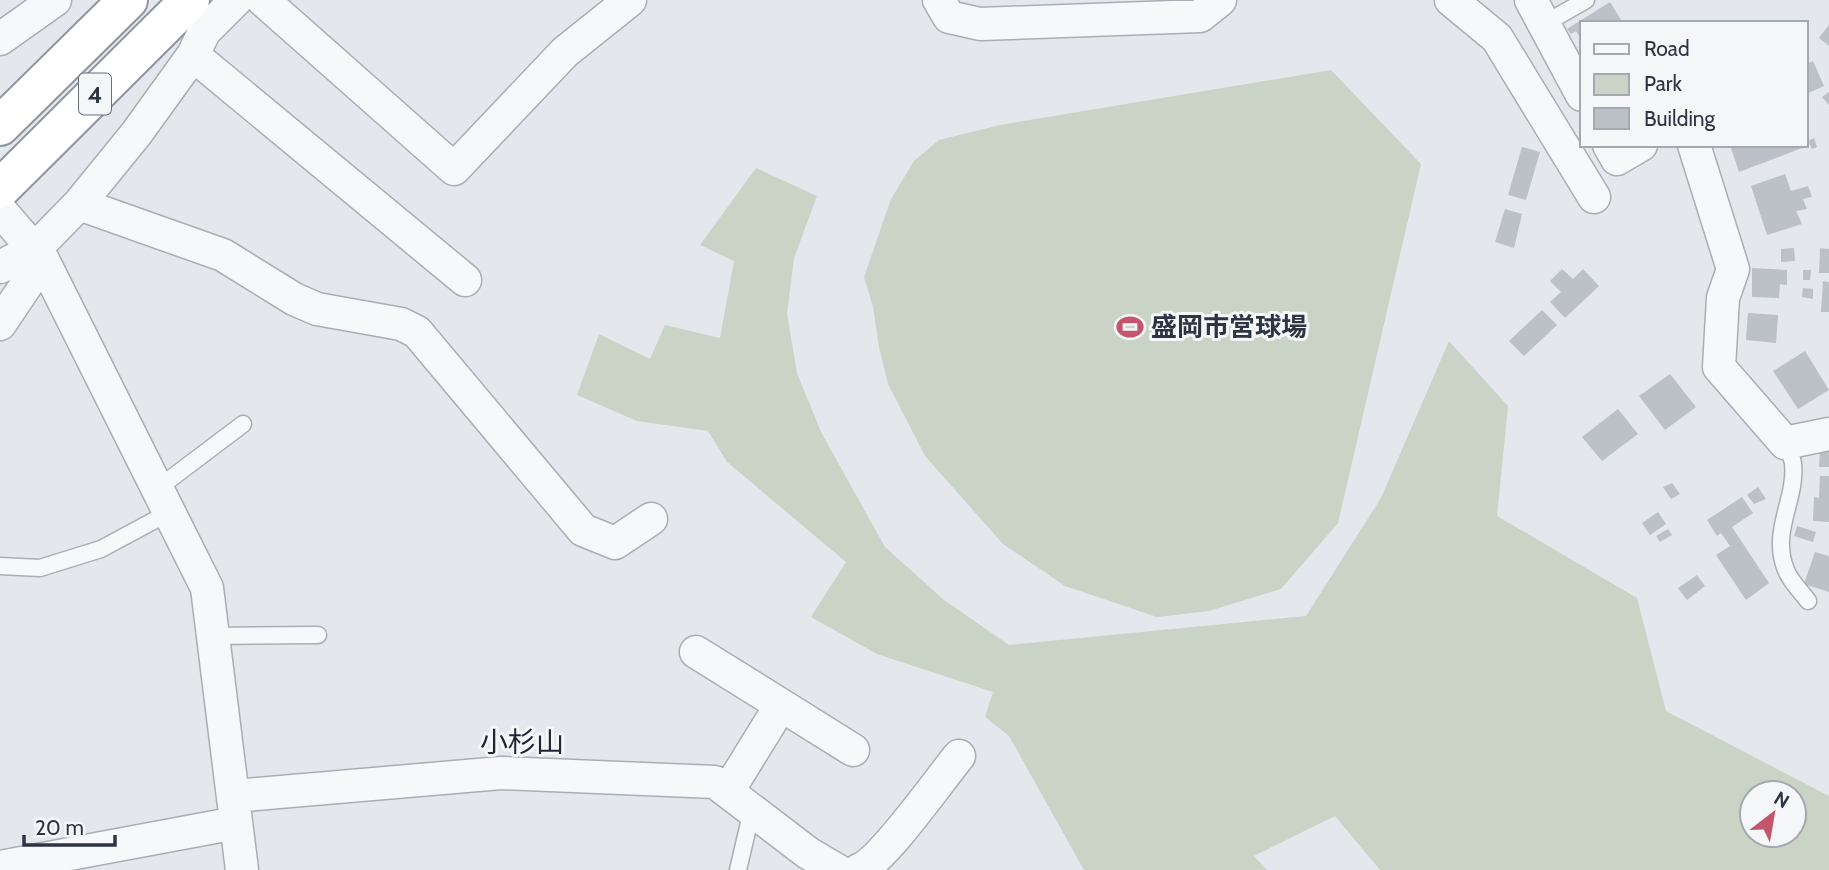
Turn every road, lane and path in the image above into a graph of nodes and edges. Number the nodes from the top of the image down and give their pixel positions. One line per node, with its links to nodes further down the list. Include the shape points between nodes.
1 (55, 0): 12 (street)
2 (128, 0): 15 (highway, 4)
3 (190, 0): 19 (highway, 4)
4 (236, 0): 13 (street, via 204,32)
5 (263, 0): 6 (street, via 454,169 565,52)
6 (630, 0)
7 (939, 0): 8 (street, via 949,17 980,24 1200,16)
8 (1220, 0)
9 (1451, 0): 20 (street, via 1496,38)
10 (1586, 0): 11 (lane)
11 (1537, 12): 14 (street)
12 (0, 39)
13 (193, 55): 21 (street); 24 (street)
14 (1580, 91)
15 (0, 126)
16 (1610, 147): 17 (street, via 1617,159)
17 (1638, 147)
18 (1695, 147): 28 (street, via 1733,269 1723,298 1719,367)
19 (0, 189)
20 (1594, 197)
21 (79, 204): 22 (street); 30 (street, via 223,255 317,309 401,324 417,332 583,530 615,543)
22 (24, 236): 23 (street); 25 (street); 29 (street)
23 (0, 267)
24 (465, 280)
25 (0, 324)
26 (243, 424): 29 (lane)
27 (1829, 433): 28 (street)
28 (1785, 443): 32 (lane, via 1793,462 1780,549 1786,571)
29 (164, 500): 31 (lane, via 101,550 40,568); 34 (street, via 207,588)
30 (651, 519)
31 (0, 566)
32 (1808, 601)
33 (318, 635): 34 (lane)
34 (215, 636): 40 (street)
35 (696, 652): 36 (street)
36 (781, 705): 37 (street); 39 (street)
37 (853, 750)
38 (959, 756): 46 (street, via 867,867)
39 (727, 791): 40 (street, via 715,782 501,773); 41 (street)
40 (234, 809): 42 (street); 43 (street)
41 (752, 810): 44 (lane); 45 (street)
42 (0, 867)
43 (242, 870)
44 (738, 870)
45 (836, 870)
46 (859, 870)

